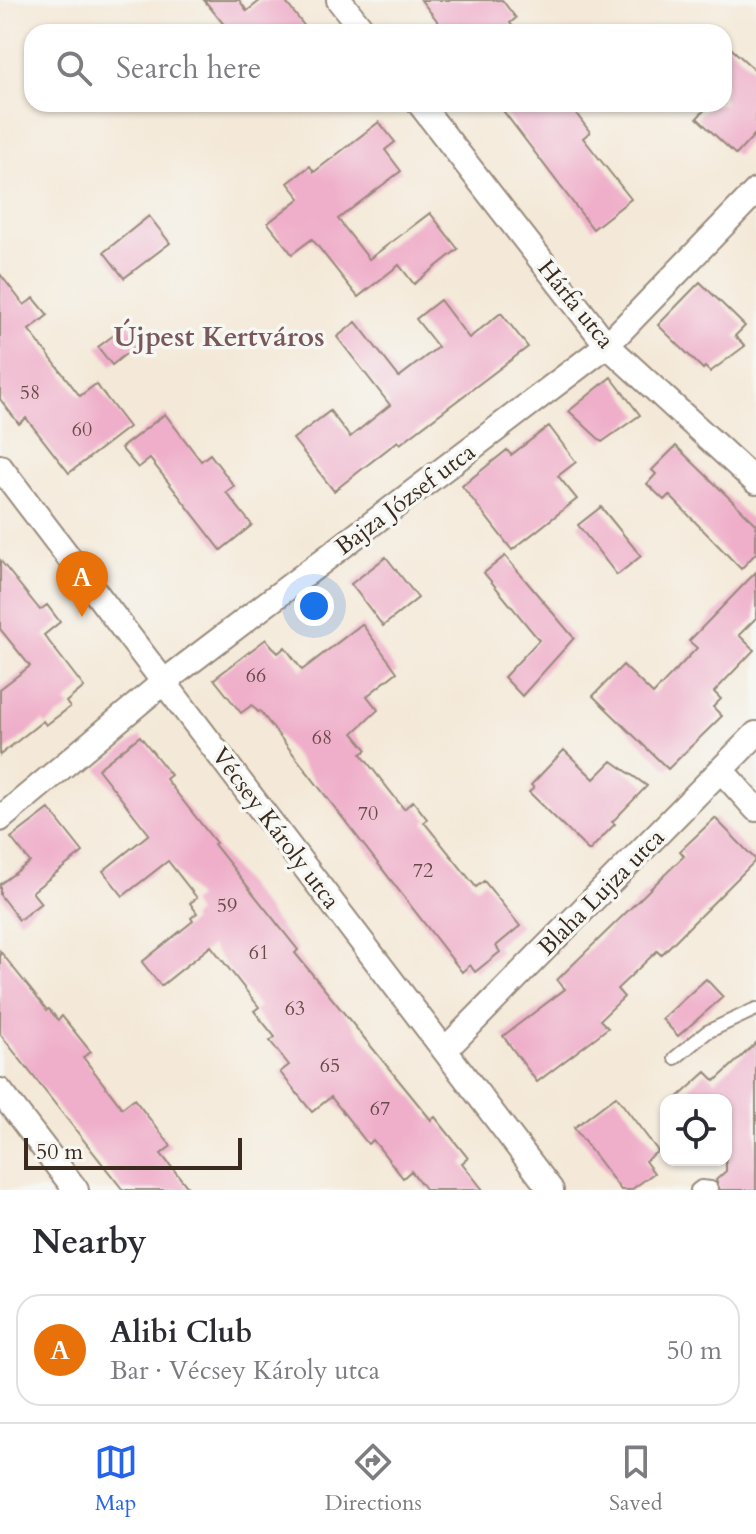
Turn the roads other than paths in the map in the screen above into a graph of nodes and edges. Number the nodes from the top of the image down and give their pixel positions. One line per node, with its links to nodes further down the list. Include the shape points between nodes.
1 (339, 0): 2 (street)
2 (358, 24)
3 (426, 112): 5 (street, Hárfa utca)
4 (756, 191): 5 (street, Bajza József utca)
5 (607, 345): 7 (street, Hárfa utca); 8 (street, Bajza József utca)
6 (0, 467): 8 (street, Vécsey Károly utca)
7 (756, 482)
8 (165, 681): 12 (street, Bajza József utca); 14 (street, Vécsey Károly utca)
9 (756, 734): 10 (street, Blaha Lujza utca)
10 (721, 770): 11 (street); 14 (street, Blaha Lujza utca)
11 (756, 809)
12 (0, 819)
13 (756, 1009): 15 (lane, via 707,1032)
14 (445, 1050): 19 (street, Vécsey Károly utca)
15 (675, 1058)
16 (0, 1091): 18 (street)
17 (711, 1188): 20 (lane)
18 (76, 1190)
19 (551, 1190)
20 (697, 1190)

